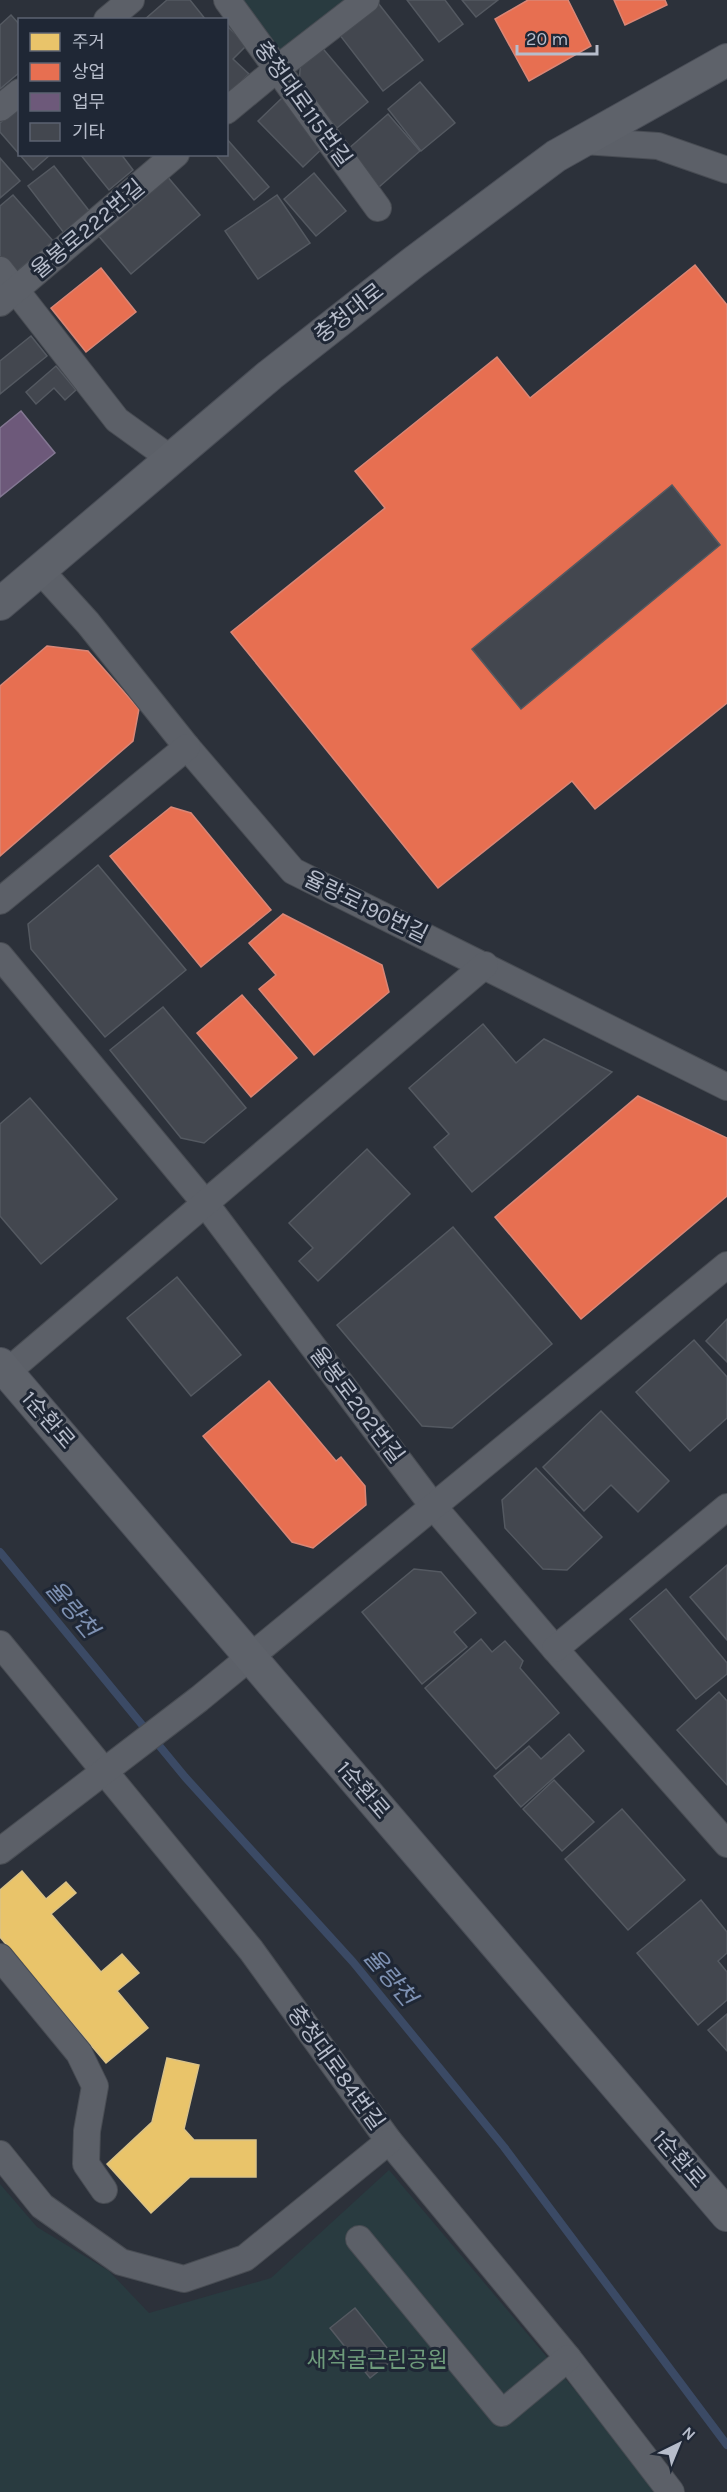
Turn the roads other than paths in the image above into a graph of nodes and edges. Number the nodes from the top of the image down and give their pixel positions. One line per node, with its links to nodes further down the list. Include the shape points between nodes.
1 (131, 0): 4 (street)
2 (227, 0): 6 (street, 충청대로115번길)
3 (366, 0): 6 (street)
4 (109, 18)
5 (727, 60): 10 (main road, 충청대로)
6 (278, 68): 9 (street); 13 (street, 충청대로115번길)
7 (18, 94): 8 (street)
8 (0, 108)
9 (228, 109)
10 (583, 141): 12 (street, via 658,146); 16 (main road, 충청대로, via 556,156 414,262)
11 (174, 156): 15 (street, 율봉로222번길)
12 (727, 170)
13 (378, 208)
14 (0, 270): 15 (street)
15 (8, 296): 16 (street, via 117,420)
16 (171, 459): 17 (main road, 충청대로)
17 (40, 570): 18 (main road, 충청대로); 19 (street, 율량로190번길, via 88,623)
18 (0, 604)
19 (187, 747): 20 (street); 22 (street, 율량로190번길, via 293,871)
20 (0, 901)
21 (0, 956): 24 (street, 율봉로202번길)
22 (484, 965): 23 (street, 율량로190번길); 24 (street)
23 (727, 1087)
24 (205, 1203): 26 (street); 27 (street, 율봉로202번길)
25 (727, 1265): 27 (street)
26 (3, 1368): 31 (main road, 1순환로)
27 (433, 1506): 30 (street, 율봉로202번길); 31 (street)
28 (727, 1507): 30 (street)
29 (0, 1644): 32 (street, 충청대로84번길)
30 (555, 1649): 33 (street, 율봉로202번길)
31 (249, 1656): 32 (street); 39 (main road, 1순환로)
32 (106, 1772): 34 (street); 36 (street, 충청대로84번길, via 251,1950)
33 (727, 1844)
34 (0, 1851)
35 (0, 1957): 38 (street, via 79,2053 95,2086 86,2164)
36 (389, 2141): 37 (street, via 245,2258 184,2279 121,2262 42,2206); 41 (street, 충청대로84번길)
37 (0, 2154)
38 (104, 2190)
39 (727, 2215)
40 (359, 2239): 41 (street, via 502,2413)
41 (568, 2358): 42 (street, 충청대로84번길)
42 (670, 2492)

